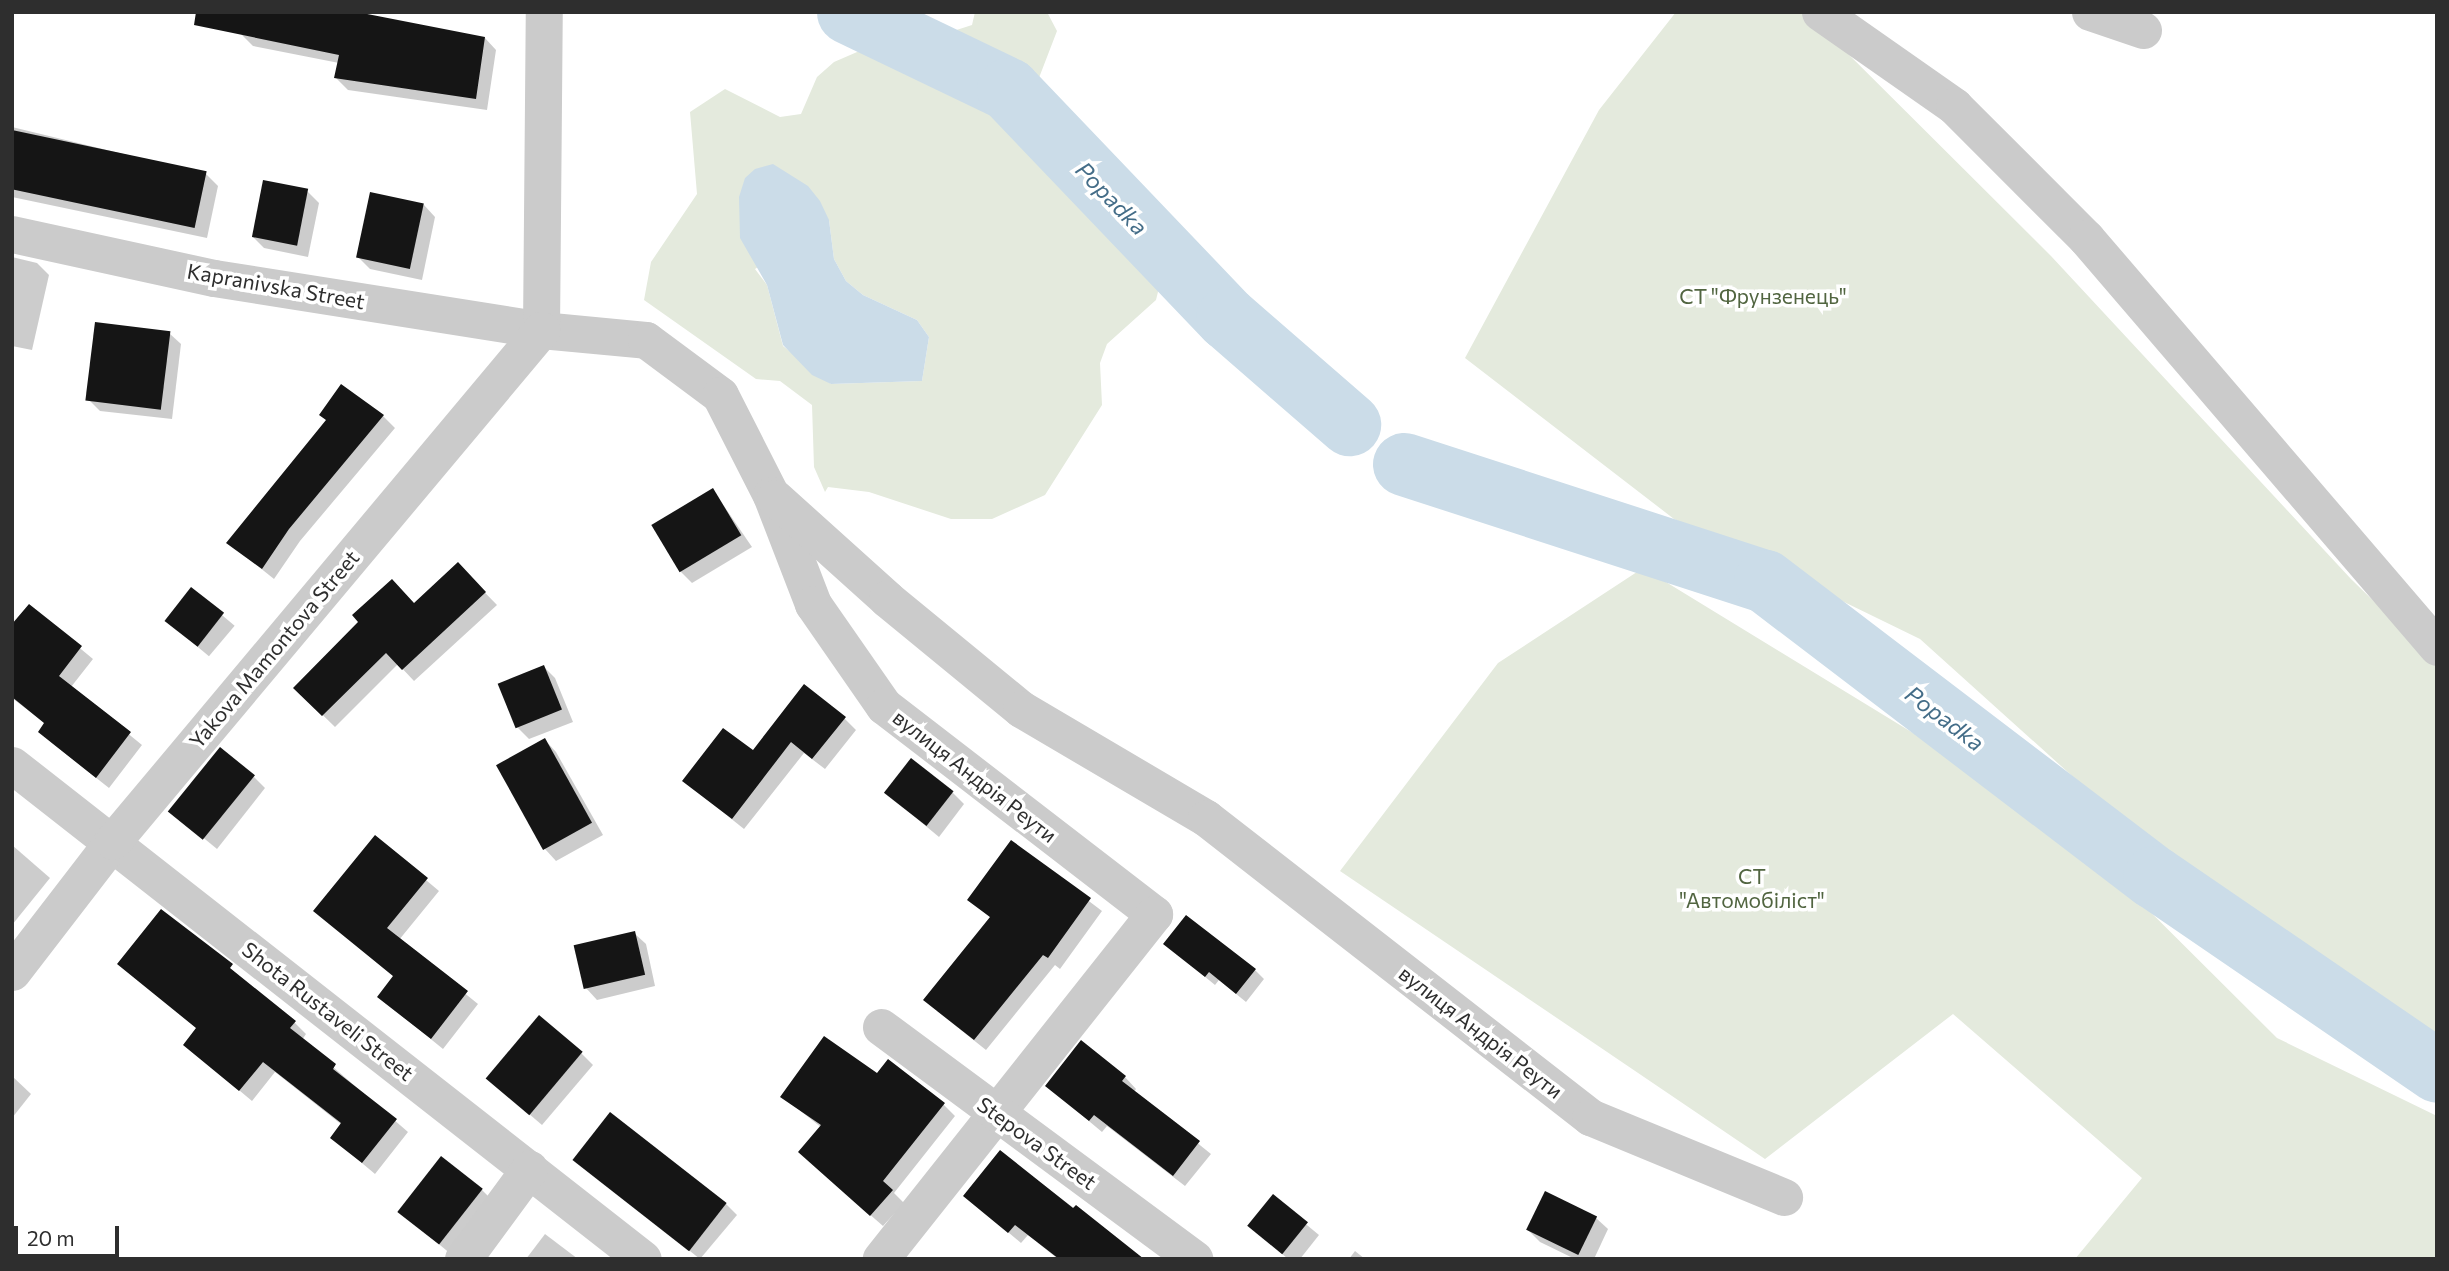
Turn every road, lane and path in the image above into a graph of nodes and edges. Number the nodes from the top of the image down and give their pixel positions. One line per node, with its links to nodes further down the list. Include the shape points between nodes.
1 (544, 12): 6 (street)
2 (1820, 12): 8 (street, via 1954,106 2086,237)
3 (2090, 12): 4 (street)
4 (2143, 30)
5 (12, 234): 6 (street, Kapranivska Street, via 214,278)
6 (541, 330): 7 (street, вулиця Андрія Реути, via 646,340 720,395); 10 (street, Yakova Mamontova Street)
7 (771, 495): 13 (street, вулиця Андрія Реути, via 813,604 884,706 1154,915); 15 (street, вулиця Андрія Реути, via 887,599 1021,709 1206,818 1590,1117)
8 (2437, 647)
9 (12, 765): 10 (street, Shota Rustaveli Street)
10 (113, 841): 11 (street, Yakova Mamontova Street); 14 (street, Shota Rustaveli Street)
11 (12, 972)
12 (881, 1027): 13 (street, Stepova Street)
13 (998, 1114): 18 (street, вулиця Андрія Реути); 19 (street, Stepova Street)
14 (529, 1169): 16 (street); 17 (street, Shota Rustaveli Street)
15 (1784, 1196)
16 (463, 1259)
17 (643, 1259)
18 (881, 1259)
19 (1194, 1259)

